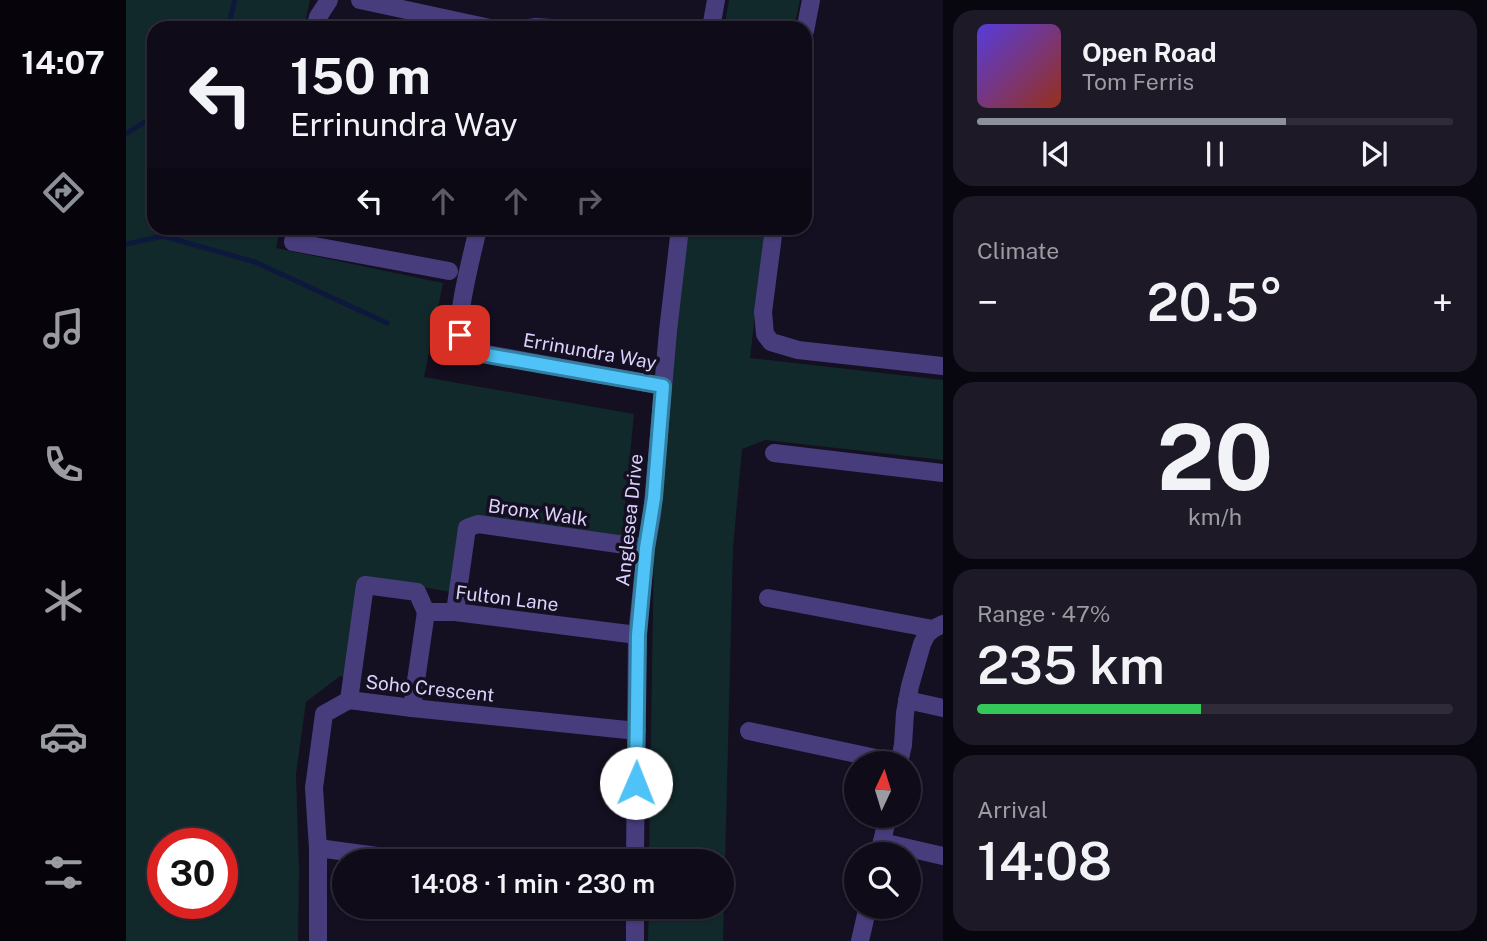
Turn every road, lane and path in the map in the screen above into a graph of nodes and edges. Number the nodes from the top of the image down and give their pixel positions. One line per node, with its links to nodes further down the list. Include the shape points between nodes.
1 (330, 0): 5 (street)
2 (360, 0): 6 (street)
3 (716, 0): 7 (street)
4 (811, 0): 8 (street)
5 (317, 21)
6 (458, 21)
7 (712, 21)
8 (807, 21)
9 (294, 235): 13 (street, via 293,242)
10 (477, 235): 15 (street, Errinundra Way, via 460,316 460,335 467,347 487,355)
11 (679, 235): 15 (street, Anglesea Drive)
12 (773, 235): 14 (street, via 763,313 765,334 771,342 799,350)
13 (449, 271)
14 (943, 366)
15 (663, 386): 18 (street, Anglesea Drive)
16 (774, 453): 17 (street)
17 (943, 473)
18 (646, 548): 21 (street, Bronx Walk, via 478,524 467,527); 23 (street, Anglesea Drive)
19 (768, 598): 22 (street)
20 (426, 611): 21 (street, Fulton Lane); 24 (street, via 417,592 365,585); 26 (street)
21 (455, 612): 23 (street, Fulton Lane)
22 (938, 626): 25 (street, via 922,644)
23 (638, 635): 28 (street, Anglesea Drive)
24 (349, 700): 26 (street, Soho Crescent); 30 (street, Soho Crescent, via 324,714 314,788)
25 (907, 700): 27 (street); 29 (street, via 899,763)
26 (412, 708): 28 (street, Soho Crescent)
27 (943, 708)
28 (637, 731): 31 (street, Anglesea Drive)
29 (749, 731)
30 (318, 848): 32 (street); 37 (street, Soho Crescent)
31 (635, 849)
32 (332, 850)
33 (921, 853): 34 (street)
34 (943, 856)
35 (635, 919): 38 (street)
36 (865, 919): 39 (street)
37 (318, 941)
38 (635, 941)
39 (860, 941)

